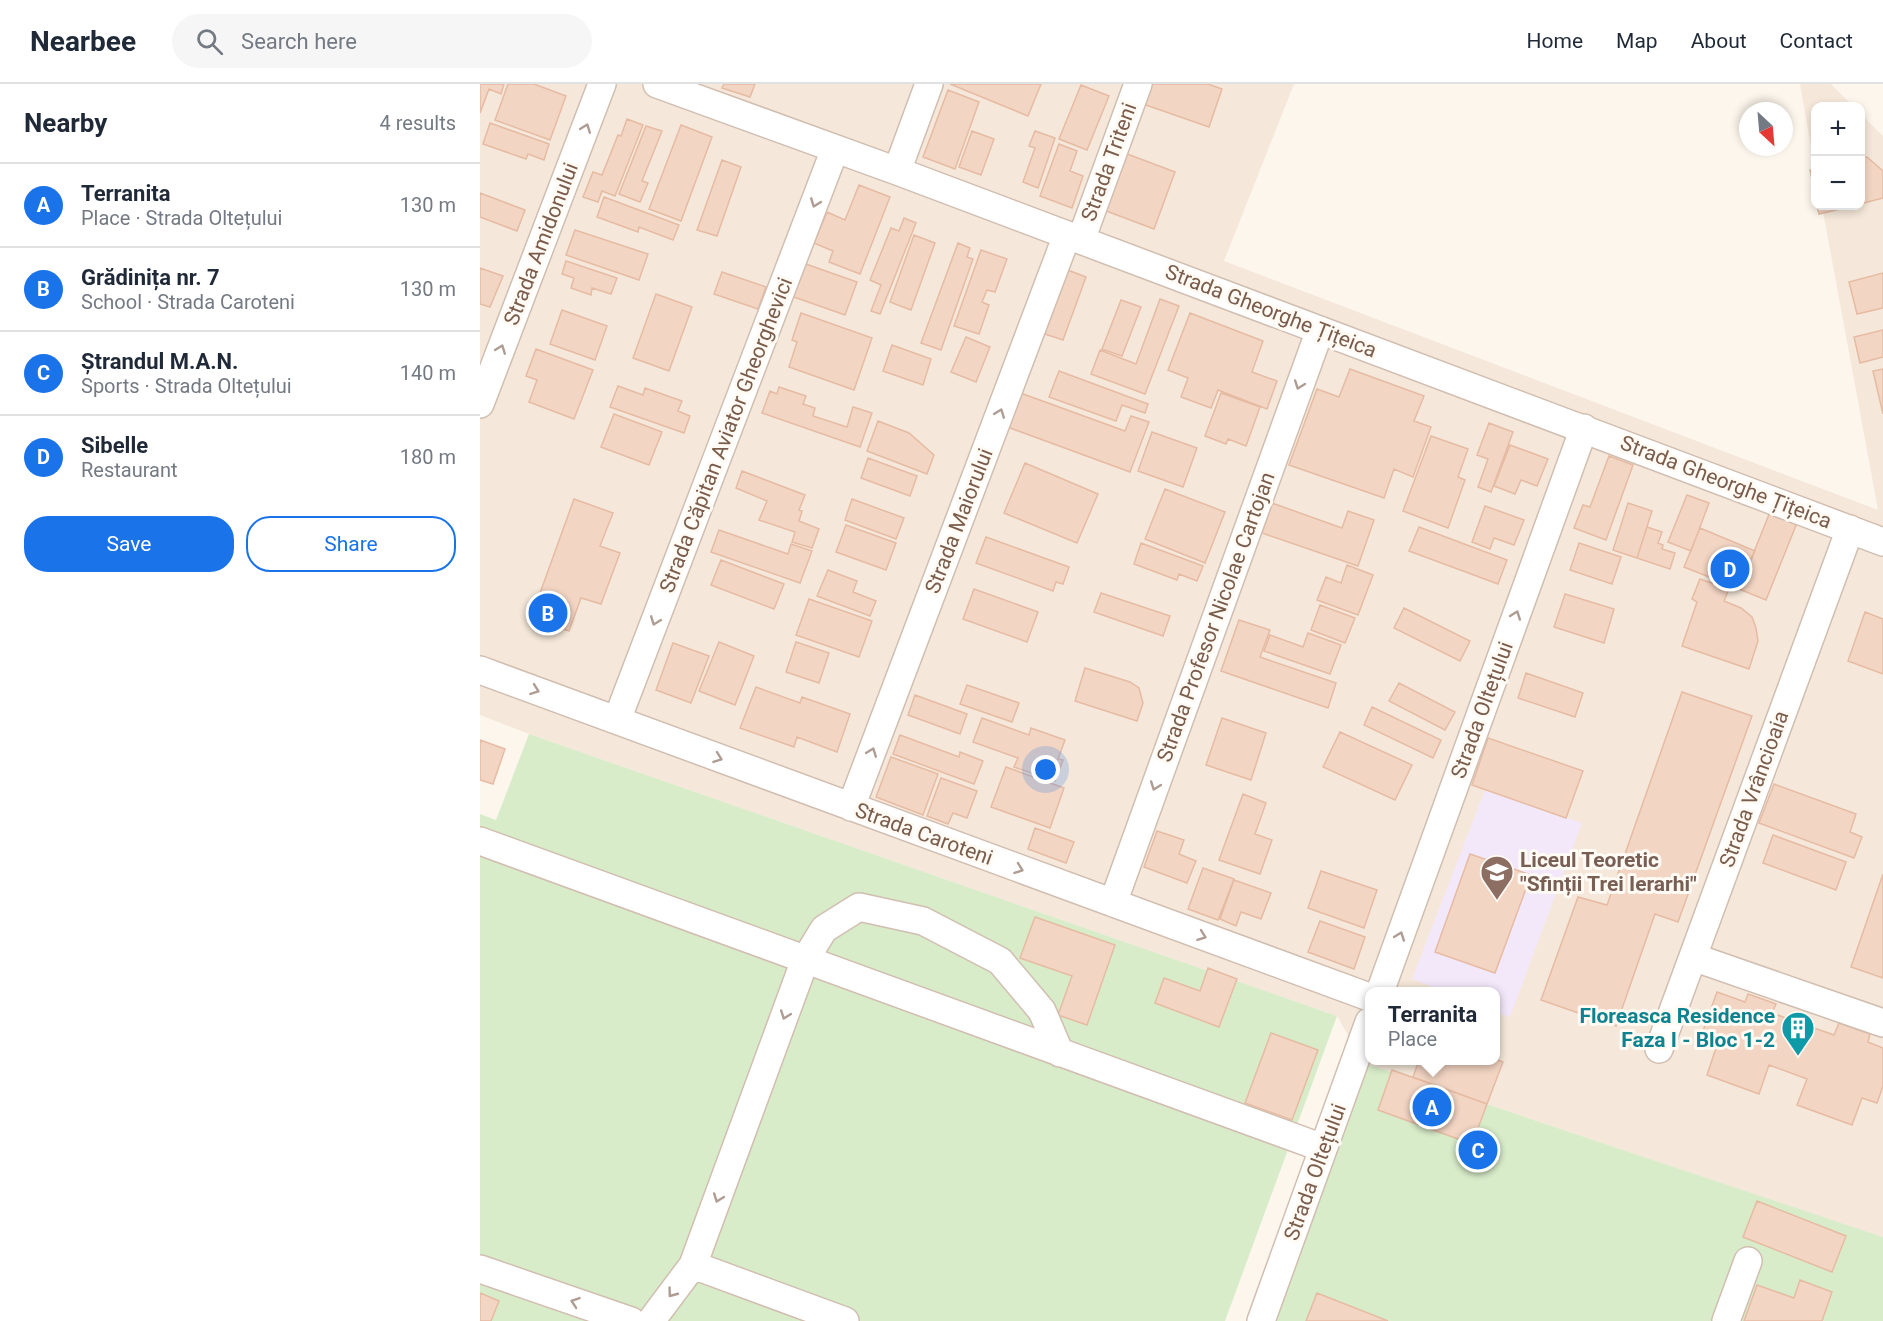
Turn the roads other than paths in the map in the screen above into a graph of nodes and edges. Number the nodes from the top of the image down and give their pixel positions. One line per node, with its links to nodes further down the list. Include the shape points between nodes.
1 (603, 84): 9 (street, Strada Amidonului, one-way to 1)
2 (657, 84): 5 (street, Strada Gheorghe Țițeica)
3 (929, 84): 6 (street)
4 (1138, 84): 7 (street, Strada Triteni)
5 (835, 149): 6 (street, Strada Gheorghe Țițeica); 14 (street, Strada Căpitan Aviator Gheorghevici, one-way to 14)
6 (897, 171): 7 (street, Strada Gheorghe Țițeica)
7 (1074, 238): 8 (street, Strada Gheorghe Țițeica); 15 (street, Strada Maiorului, one-way to 7)
8 (1320, 330): 10 (street, Strada Gheorghe Țițeica); 17 (street, Strada Profesor Nicolae Cartojan, one-way to 17)
9 (480, 404)
10 (1584, 428): 11 (street, Strada Gheorghe Țițeica); 20 (street, Strada Oltețului, one-way to 10)
11 (1850, 529): 12 (street, Strada Gheorghe Țițeica); 18 (street, Strada Vrâncioaia)
12 (1883, 542)
13 (480, 670): 14 (street, Strada Caroteni, one-way to 14)
14 (617, 720): 15 (street, Strada Caroteni, one-way to 15)
15 (851, 807): 17 (street, Strada Caroteni, one-way to 17)
16 (480, 842): 19 (street)
17 (1113, 903): 21 (street, Strada Caroteni, one-way to 21)
18 (1693, 957): 22 (street); 24 (street, Strada Vrâncioaia)
19 (805, 960): 25 (street); 25 (street, via 824,928 859,907 923,921 1000,961 1041,1011); 28 (street, one-way to 28)
20 (1382, 987)
21 (1365, 996)
22 (1883, 1023)
23 (1365, 1033): 26 (street, Strada Oltețului)
24 (1659, 1049)
25 (1060, 1053): 26 (street)
26 (1323, 1148): 33 (street, Strada Oltețului)
27 (1748, 1261): 34 (street)
28 (693, 1265): 31 (street, one-way to 31); 32 (street)
29 (480, 1269): 30 (street, one-way to 29)
30 (631, 1321)
31 (651, 1321)
32 (845, 1321)
33 (1261, 1321)
34 (1726, 1321)

